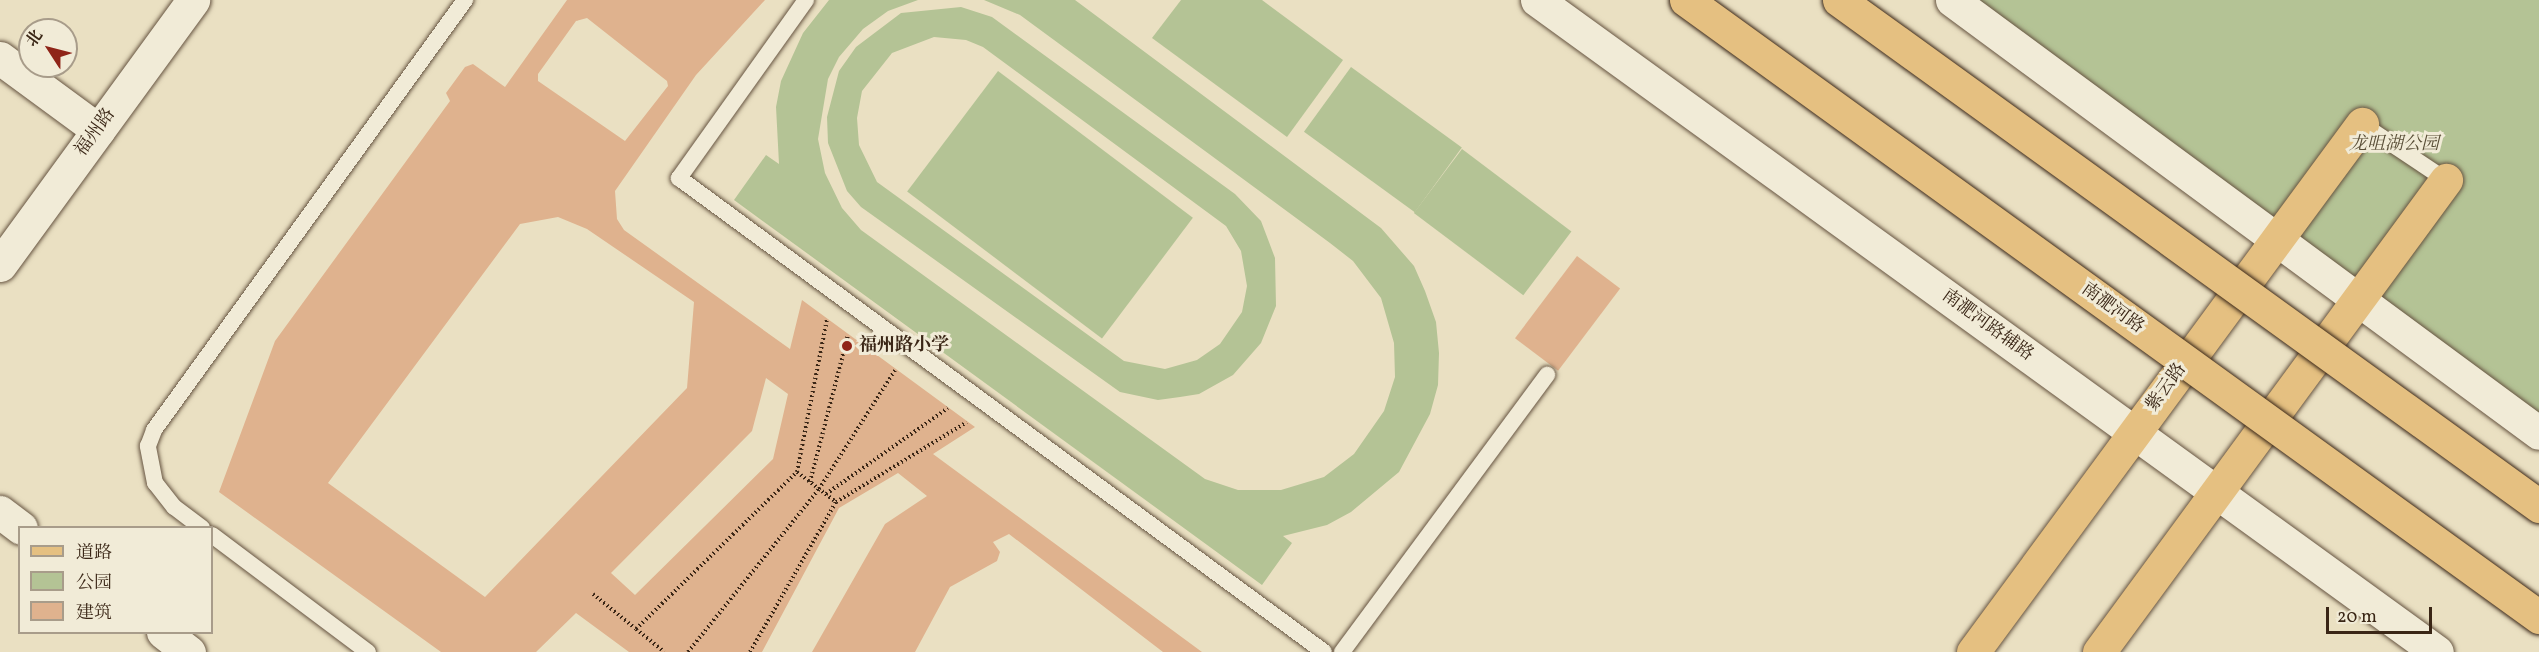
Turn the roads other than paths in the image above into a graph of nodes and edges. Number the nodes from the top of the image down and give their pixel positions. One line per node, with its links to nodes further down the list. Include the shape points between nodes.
1 (192, 0): 10 (street, 福州路)
2 (465, 0): 22 (lane, via 154,430 148,446 155,483 174,507)
3 (806, 0): 28 (lane, via 679,178)
4 (1537, 0): 16 (street, 南淝河路辅路)
5 (1686, 0): 24 (main road, 南淝河路, bridge)
6 (1839, 0): 19 (main road, bridge)
7 (1952, 0): 12 (street)
8 (0, 58): 10 (street)
9 (2361, 124): 11 (lane); 12 (main road, 紫云路)
10 (98, 130): 13 (street, 福州路)
11 (2446, 180): 14 (main road)
12 (2277, 240): 14 (street); 16 (main road, 紫云路)
13 (0, 266)
14 (2358, 300): 17 (street); 18 (main road)
15 (1547, 375): 29 (lane)
16 (2134, 433): 18 (street, 南淝河路辅路); 30 (main road, 紫云路)
17 (2539, 433)
18 (2216, 492): 31 (main road); 32 (street, 南淝河路辅路)
19 (2539, 506)
20 (0, 512): 21 (street)
21 (18, 526)
22 (199, 526)
23 (213, 536): 27 (lane)
24 (2539, 617)
25 (164, 634): 26 (street)
26 (189, 652)
27 (368, 652)
28 (1324, 652)
29 (1342, 652)
30 (1973, 652)
31 (2099, 652)
32 (2437, 652)

